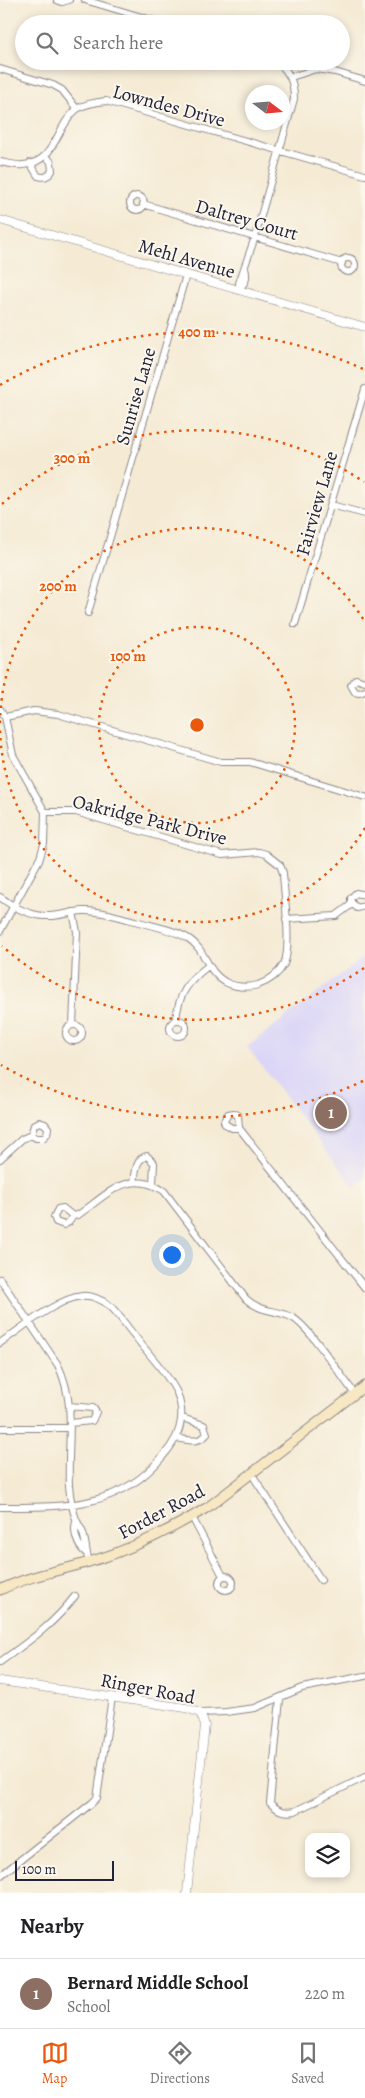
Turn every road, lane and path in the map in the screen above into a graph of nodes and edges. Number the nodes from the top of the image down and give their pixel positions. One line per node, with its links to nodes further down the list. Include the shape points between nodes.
1 (57, 0): 2 (street)
2 (69, 0)
3 (85, 0): 4 (street)
4 (135, 15)
5 (0, 69): 9 (street, via 62,90)
6 (286, 70): 7 (street)
7 (291, 77): 8 (street, via 316,70); 10 (street, via 294,99)
8 (365, 81)
9 (77, 109): 10 (street, Lowndes Drive, via 98,102 112,102); 11 (street)
10 (280, 151): 14 (street, Lowndes Drive); 17 (street)
11 (46, 156): 13 (street); 13 (street, via 51,162 50,176 38,176)
12 (0, 162): 13 (street)
13 (30, 163)
14 (365, 175)
15 (144, 204): 17 (street, Daltrey Court)
16 (0, 220): 19 (street, Mehl Avenue)
17 (255, 237): 18 (street, Daltrey Court); 20 (street, via 239,283)
18 (342, 263)
19 (186, 275): 20 (street, Mehl Avenue); 25 (street, Sunrise Lane)
20 (240, 289): 21 (street, Mehl Avenue)
21 (365, 327)
22 (365, 389): 23 (street, Fairview Lane)
23 (331, 504): 24 (street); 26 (street, Fairview Lane)
24 (365, 514)
25 (88, 613)
26 (296, 624)
27 (365, 682): 28 (street, via 356,679 352,685 355,692)
28 (365, 691)
29 (0, 709): 30 (street)
30 (5, 717): 31 (street, via 34,711 58,714 222,762 250,762); 32 (street, via 13,755)
31 (365, 798)
32 (45, 812): 36 (street, via 40,858); 39 (street, Oakridge Park Drive, via 76,812 222,855 266,854 280,865 283,873)
33 (365, 895): 35 (street, via 358,892 353,895)
34 (0, 897): 36 (street, Oakridge Park Drive)
35 (352, 904): 37 (street, via 357,908); 39 (street, via 336,916)
36 (15, 906): 38 (street, Oakridge Park Drive, via 48,917); 40 (street)
37 (365, 906)
38 (72, 912): 41 (street, Oakridge Park Drive, via 101,912 181,934 199,948); 43 (street, via 76,932)
39 (286, 919): 41 (street, Oakridge Park Drive, via 285,962 267,982 247,988 238,986 225,982)
40 (0, 931)
41 (208, 966): 42 (street, via 183,991)
42 (176, 1020)
43 (73, 1025)
44 (239, 1128): 51 (street)
45 (31, 1135): 46 (street)
46 (0, 1158)
47 (134, 1182): 48 (street); 48 (street, via 138,1161 147,1156 154,1163); 49 (street, via 118,1187)
48 (153, 1184): 55 (street, via 164,1191 246,1299 258,1308 284,1314 300,1323)
49 (73, 1216)
50 (0, 1278): 52 (street)
51 (365, 1288)
52 (31, 1323): 53 (street); 56 (street, via 58,1365 69,1394); 57 (street, via 67,1299 83,1296 104,1302 172,1385)
53 (0, 1343)
54 (365, 1386): 55 (main road, Forder Road)
55 (355, 1394): 61 (main road, Forder Road)
56 (69, 1406): 58 (street); 58 (street, via 85,1406 96,1412 92,1421)
57 (182, 1418): 60 (street); 60 (street, via 204,1425 207,1434 196,1441)
58 (70, 1425): 59 (street); 62 (street, via 69,1486)
59 (0, 1428)
60 (176, 1438): 62 (street, via 150,1470 128,1488 112,1496)
61 (250, 1473): 64 (main road, Forder Road); 67 (street)
62 (72, 1505): 63 (street); 65 (street, via 87,1548)
63 (0, 1507)
64 (192, 1517): 65 (main road, Forder Road, via 143,1541); 66 (street)
65 (87, 1558): 68 (main road, Forder Road)
66 (223, 1576)
67 (321, 1580)
68 (0, 1590)
69 (75, 1596): 70 (street, via 50,1625)
70 (0, 1662)
71 (365, 1676): 74 (street, via 302,1688)
72 (0, 1681): 73 (street, Ringer Road)
73 (112, 1697): 75 (street, Ringer Road); 77 (street, via 97,1798)
74 (280, 1699): 75 (street, via 240,1710); 76 (street, via 271,1783 270,1803 273,1806 279,1811 295,1811)
75 (200, 1713): 78 (street, Ringer Road, via 205,1725)
76 (365, 1777)
77 (0, 1876)
78 (186, 1893)

